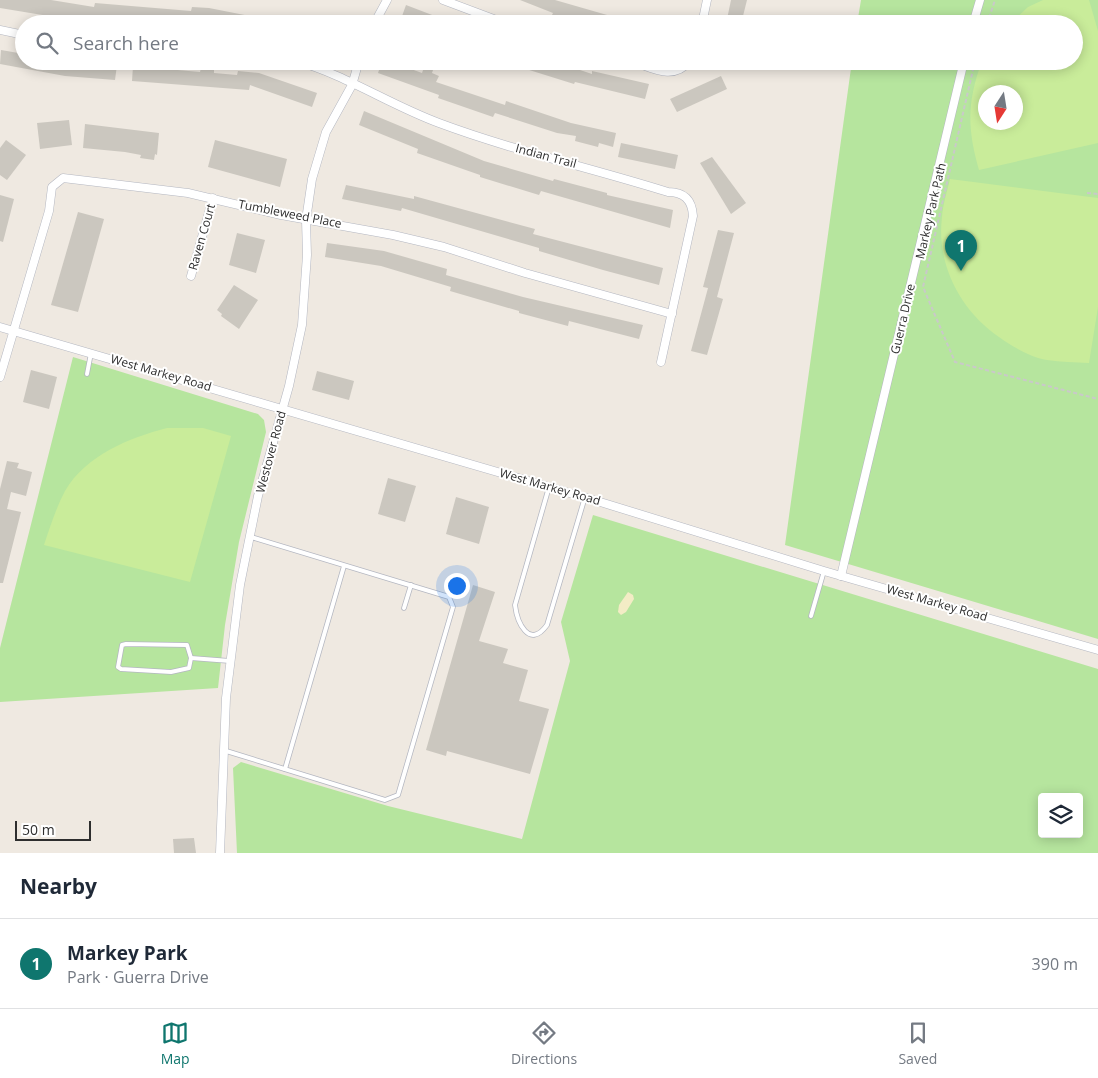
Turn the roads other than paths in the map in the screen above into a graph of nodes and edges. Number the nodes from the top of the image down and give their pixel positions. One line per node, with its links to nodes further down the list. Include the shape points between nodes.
1 (386, 0): 5 (street)
2 (443, 0): 6 (street)
3 (707, 0): 7 (street)
4 (980, 0): 8 (street)
5 (378, 15)
6 (483, 15)
7 (704, 15)
8 (976, 15)
9 (0, 30): 10 (street)
10 (15, 33)
11 (318, 70): 16 (street, Indian Trail)
12 (356, 70): 16 (street, Westover Road)
13 (656, 70): 14 (street)
14 (679, 70)
15 (962, 70): 33 (street, Guerra Drive)
16 (352, 84): 18 (street, Westover Road, via 326,132 312,179); 20 (street, Indian Trail, via 394,105 481,138 682,194 689,200 694,216)
17 (212, 198): 18 (street, Tumbleweed Place); 19 (street, Raven Court); 22 (street, Tumbleweed Place, via 79,179 63,178 56,182 52,186 49,211)
18 (306, 220): 20 (street, Tumbleweed Place, via 376,231 444,247); 27 (street, Westover Road, via 302,325)
19 (191, 276)
20 (672, 314): 24 (street, Indian Trail)
21 (0, 327): 22 (street, West Markey Road)
22 (14, 332): 23 (street, West Markey Road); 26 (street)
23 (91, 353): 25 (lane); 27 (street, West Markey Road)
24 (660, 362)
25 (87, 374)
26 (0, 377)
27 (282, 409): 28 (street, West Markey Road); 30 (street, Westover Road)
28 (549, 487): 29 (street, West Markey Road); 29 (lane, via 515,605 517,620 524,631 532,634 542,631 547,625)
29 (585, 497): 32 (street, West Markey Road)
30 (250, 537): 31 (lane); 39 (street, Westover Road)
31 (344, 566): 34 (lane); 41 (lane)
32 (824, 571): 33 (street, West Markey Road); 36 (lane)
33 (841, 576): 37 (street, West Markey Road)
34 (411, 586): 35 (lane); 41 (lane, via 449,596 453,607 398,795 385,800)
35 (404, 608)
36 (811, 616)
37 (1098, 650)
38 (191, 658): 38 (lane, via 187,646 126,644 122,645 118,667 171,672 189,668); 39 (lane)
39 (230, 662): 40 (street, Westover Road)
40 (224, 750): 41 (lane); 42 (street, Westover Road)
41 (285, 769)
42 (220, 853)

